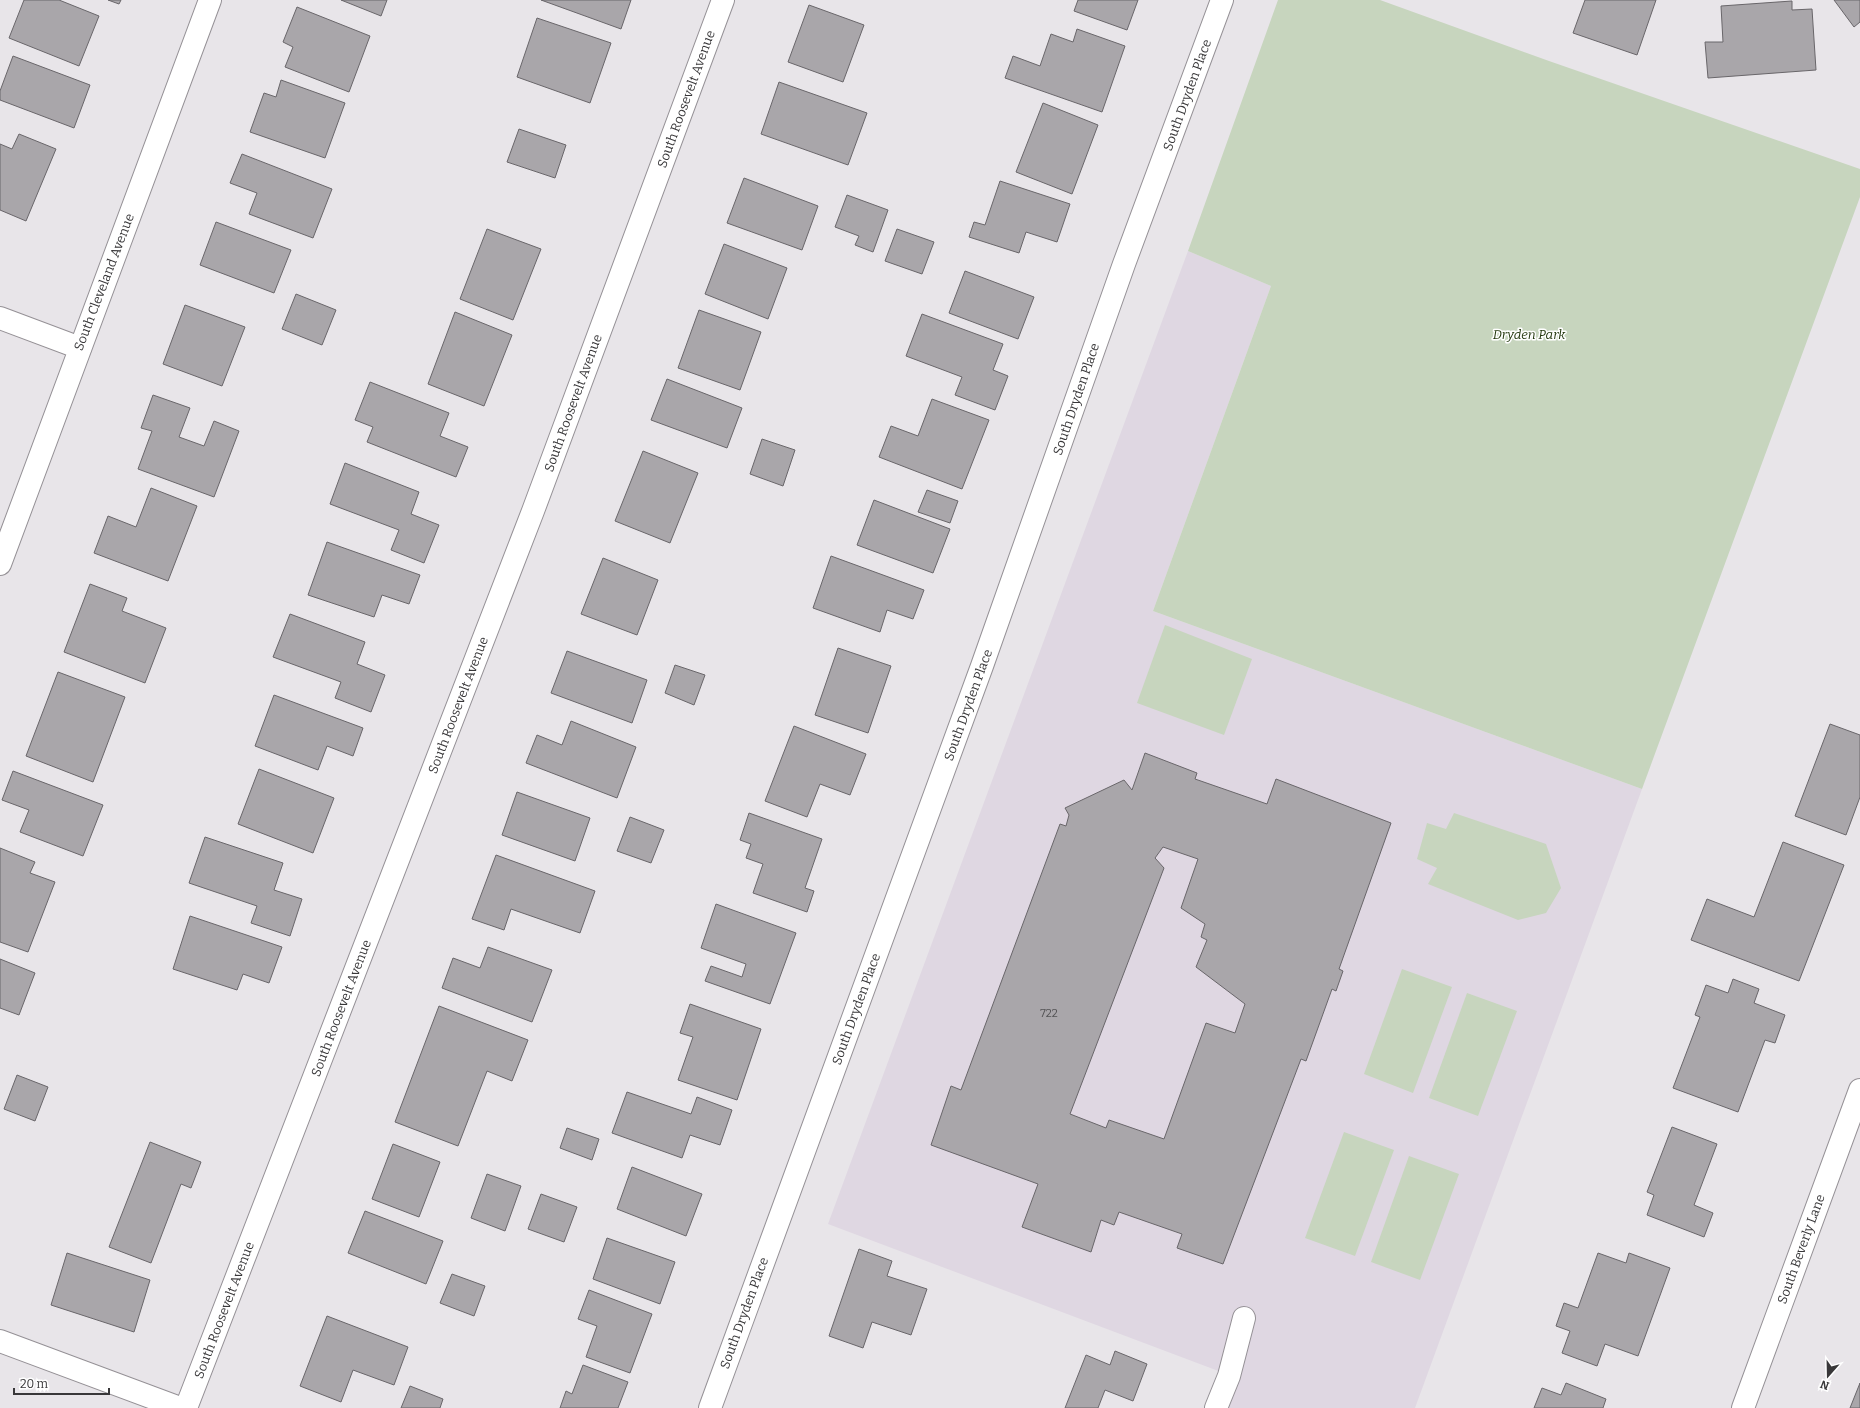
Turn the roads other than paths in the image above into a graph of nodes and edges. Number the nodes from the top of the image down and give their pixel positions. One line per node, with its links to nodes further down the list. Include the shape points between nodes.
1 (210, 0): 5 (street, South Cleveland Avenue)
2 (723, 0): 11 (street, South Roosevelt Avenue, via 533,511)
3 (1222, 0): 12 (street, South Dryden Place, via 1121,272 980,673)
4 (0, 318): 5 (street)
5 (80, 348): 6 (street, South Cleveland Avenue)
6 (0, 564)
7 (1860, 1090): 14 (street, South Beverly Lane)
8 (1244, 1318): 13 (street, via 1229,1376)
9 (0, 1341): 10 (street)
10 (180, 1408)
11 (186, 1408)
12 (710, 1408)
13 (1216, 1408)
14 (1743, 1408)

